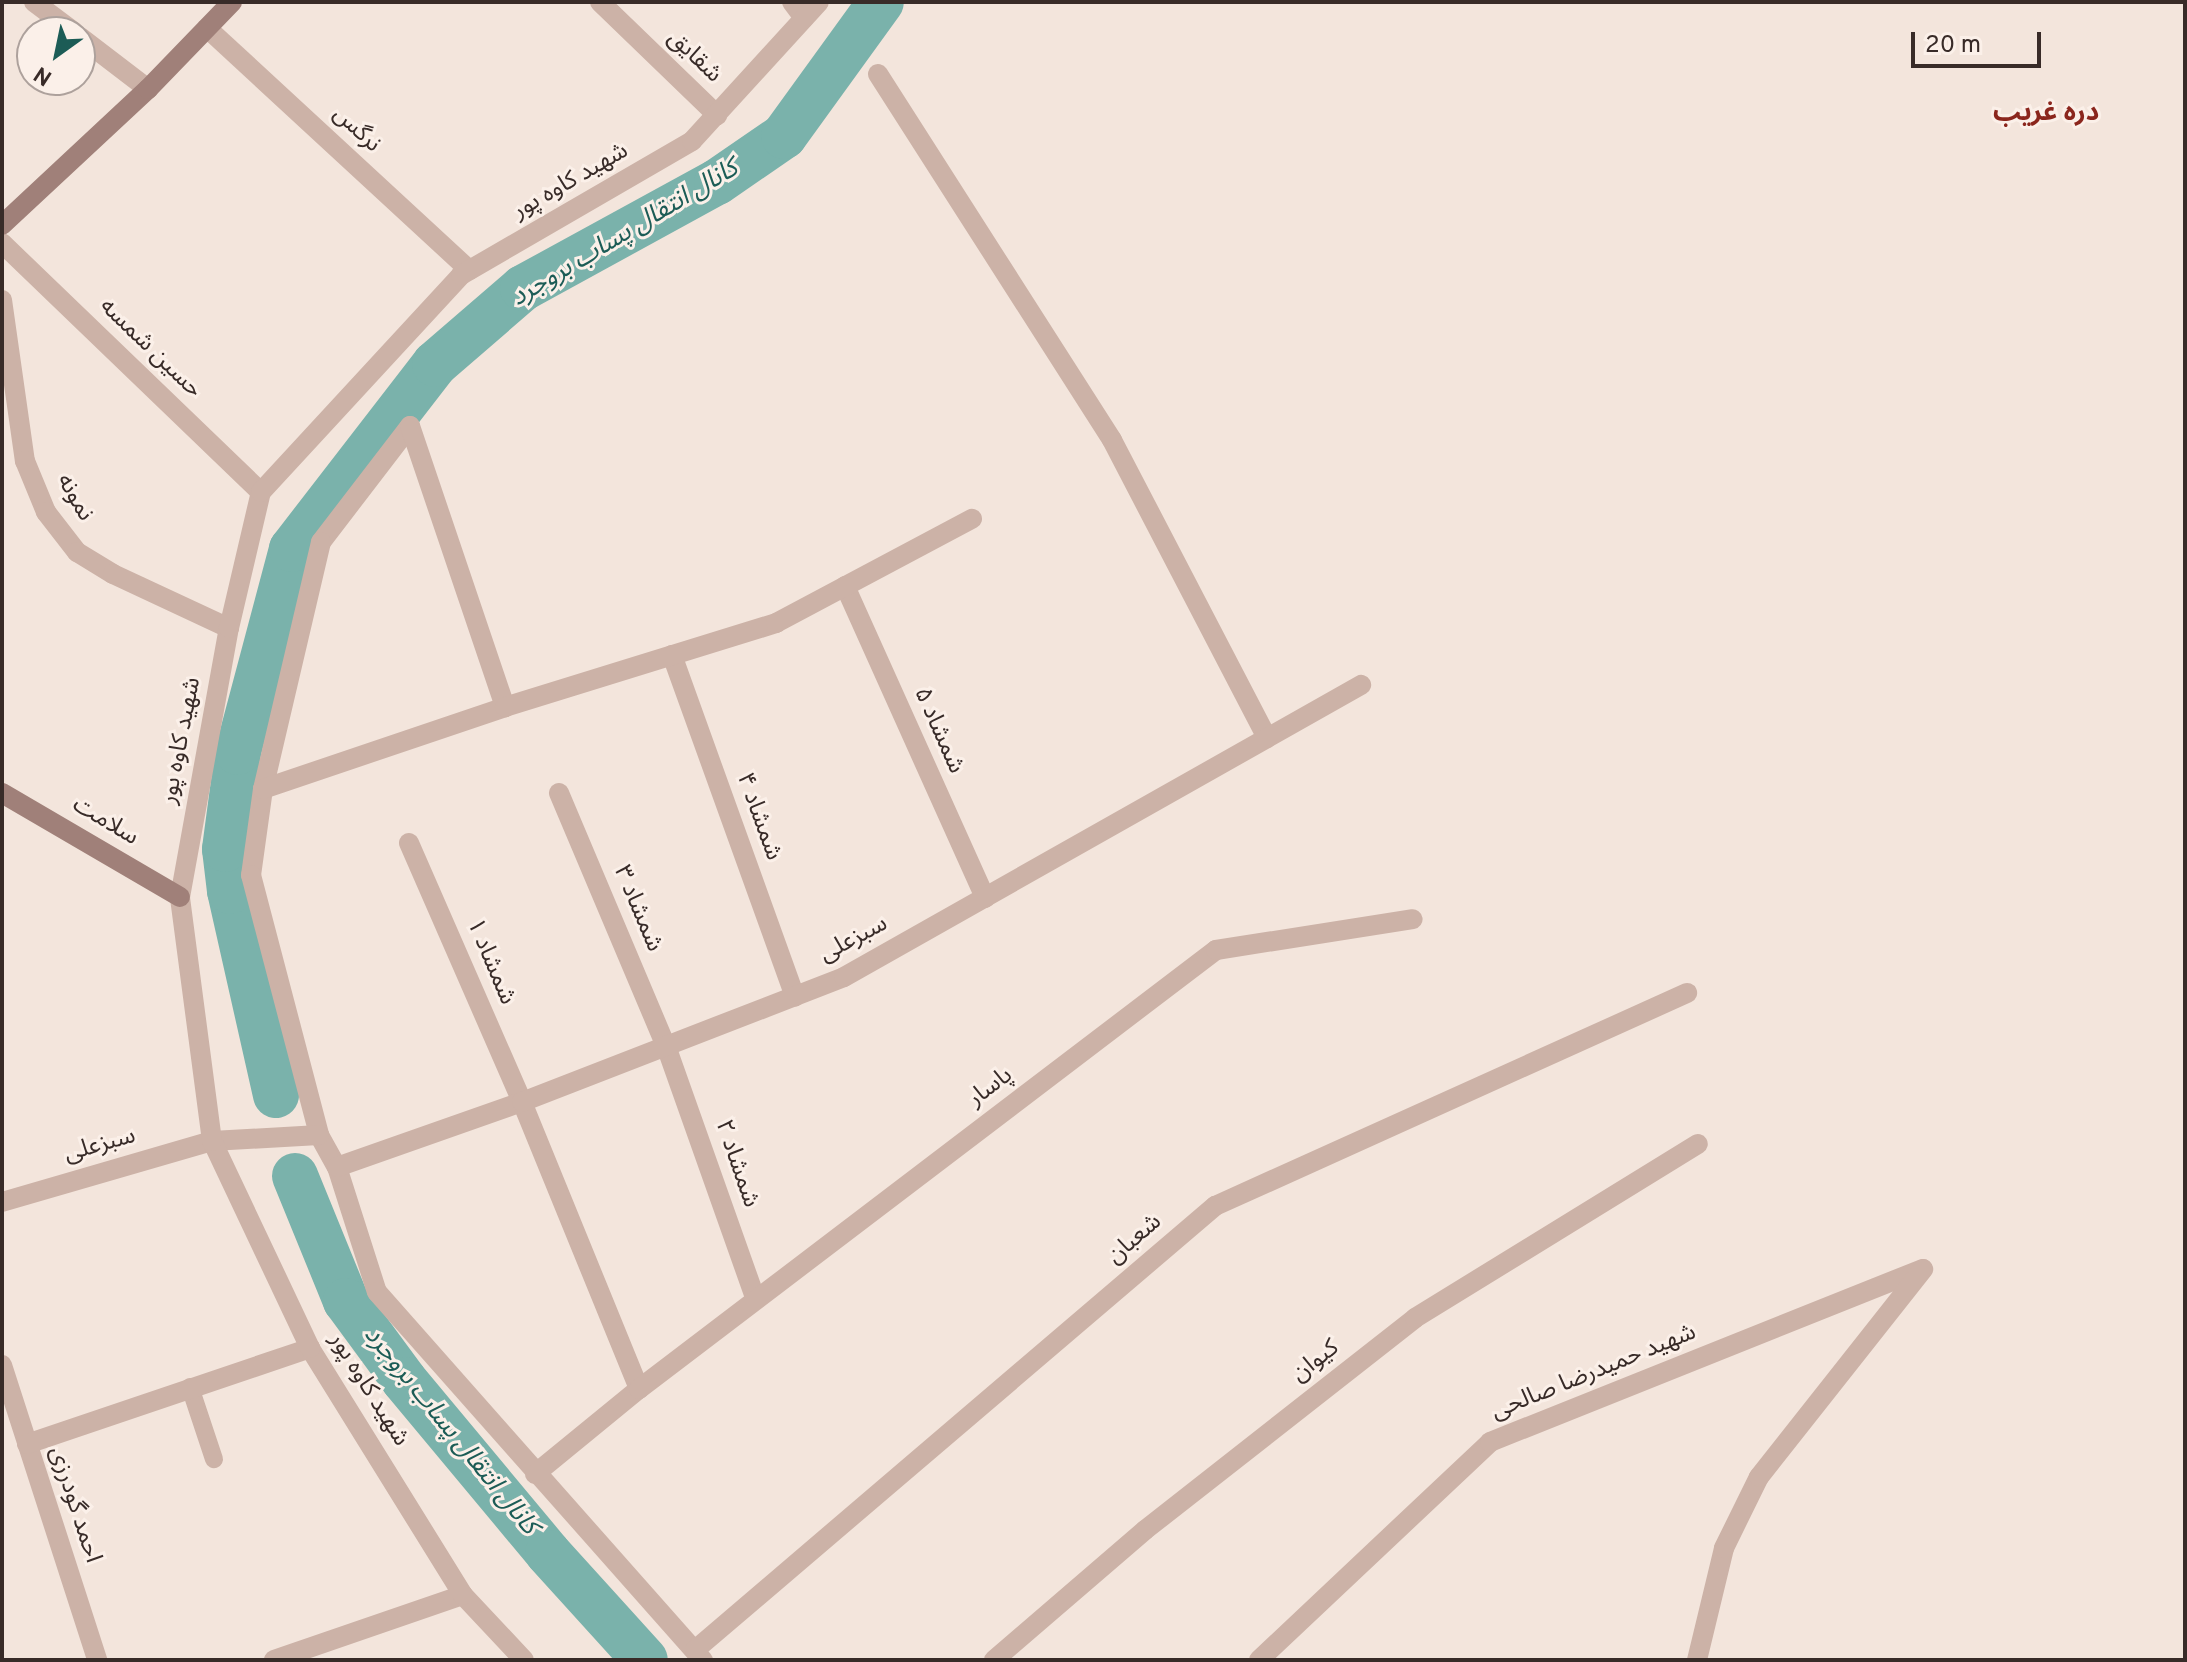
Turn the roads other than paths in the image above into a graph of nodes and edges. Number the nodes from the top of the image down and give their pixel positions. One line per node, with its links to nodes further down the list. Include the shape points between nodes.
1 (34, 2): 6 (street)
2 (232, 2): 7 (street)
3 (600, 2): 11 (street, شقایق)
4 (819, 2): 5 (street, شهید کاوه پور)
5 (798, 10): 11 (street, شهید کاوه پور)
6 (53, 16)
7 (207, 28): 10 (street); 14 (street, نرگس)
8 (96, 49): 10 (street)
9 (878, 74): 23 (street, via 1112,440)
10 (148, 89): 12 (street)
11 (717, 115): 14 (street, شهید کاوه پور, via 692,141)
12 (2, 225)
13 (2, 243): 16 (street, حسین شمسه)
14 (469, 270): 16 (street, شهید کاوه پور)
15 (2, 300): 19 (street, نمونه, via 25,461 46,512 77,552)
16 (261, 492): 19 (street, شهید کاوه پور)
17 (972, 519): 18 (street)
18 (845, 586): 20 (street, via 776,623); 29 (street, شمشاد ۵)
19 (229, 628): 28 (street, شهید کاوه پور)
20 (672, 655): 22 (street); 32 (street, شمشاد ۴)
21 (1361, 685): 23 (street, سبزعلی)
22 (505, 707): 24 (street); 24 (street, via 410,426 321,542)
23 (1267, 738): 29 (street, سبزعلی)
24 (263, 789): 35 (street, via 251,875)
25 (2, 793): 28 (street, سلامت)
26 (559, 793): 33 (street, شمشاد ۳)
27 (409, 843): 34 (street, شمشاد ۱)
28 (180, 897): 36 (street, شهید کاوه پور)
29 (985, 898): 32 (street, سبزعلی, via 844,977)
30 (1413, 919): 40 (street, پاسار, via 1216,950)
31 (1687, 993): 49 (street, شعبان, via 1215,1206)
32 (795, 997): 33 (street, سبزعلی)
33 (666, 1046): 34 (street, سبزعلی); 40 (street, شمشاد ۲)
34 (522, 1102): 38 (street, سبزعلی); 44 (street)
35 (319, 1135): 36 (street, سبزعلی); 38 (street)
36 (212, 1141): 39 (street, سبزعلی); 41 (street, شهید کاوه پور)
37 (1698, 1144): 53 (street, کیوان, via 1415,1318 1145,1530)
38 (337, 1167): 47 (street, via 377,1292)
39 (2, 1202)
40 (756, 1300): 44 (street, پاسار)
41 (310, 1348): 43 (street); 48 (street, شهید کاوه پور)
42 (2, 1365): 45 (street, احمد گودرزی)
43 (190, 1387): 45 (street); 46 (lane)
44 (639, 1389): 47 (street, پاسار)
45 (27, 1444): 50 (street, احمد گودرزی)
46 (214, 1459)
47 (535, 1474): 49 (street)
48 (463, 1595): 51 (street); 52 (street, شهید کاوه پور)
49 (699, 1655)
50 (97, 1660)
51 (274, 1660)
52 (524, 1660)
53 (994, 1660)
54 (1259, 1660): 55 (street, شهید حمیدرضا صالحی, via 1490,1442 1923,1269 1759,1477 1724,1548)
55 (1697, 1660)

